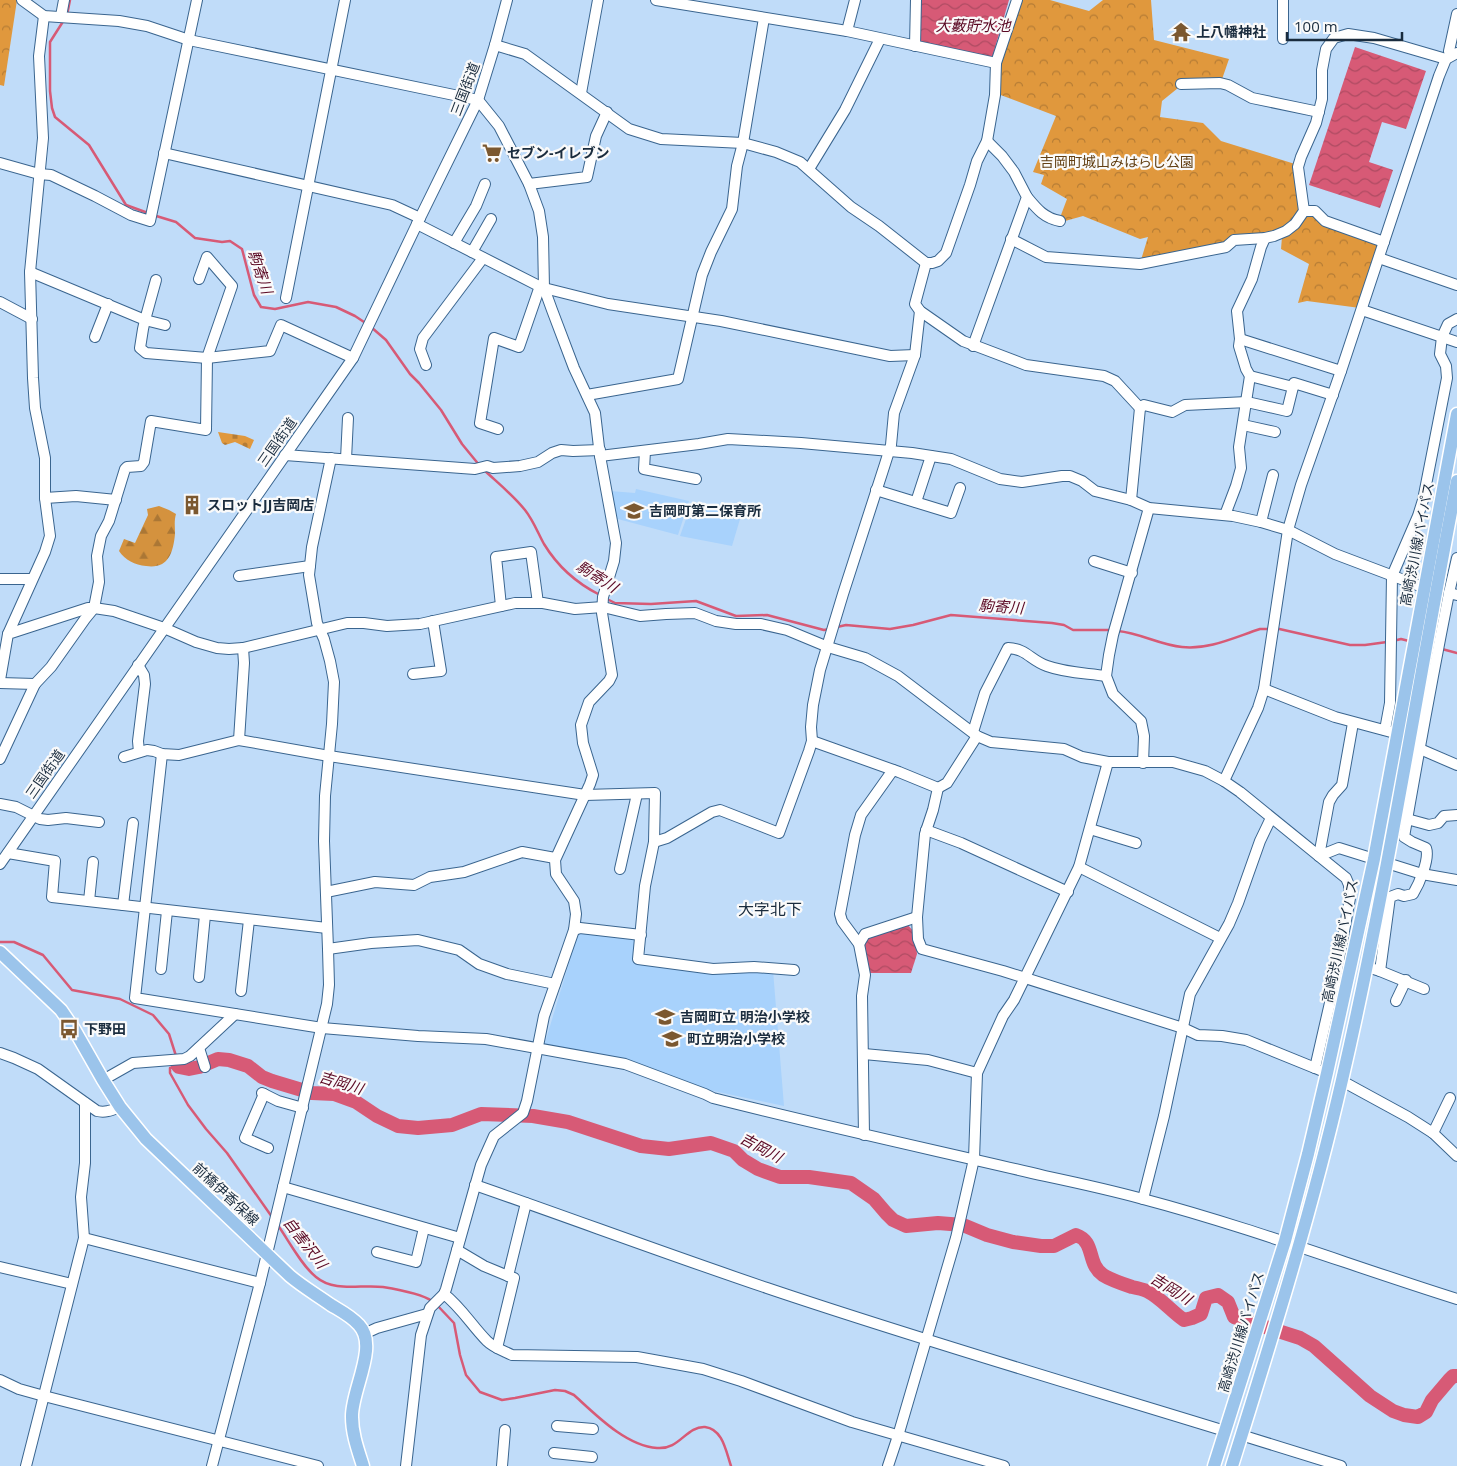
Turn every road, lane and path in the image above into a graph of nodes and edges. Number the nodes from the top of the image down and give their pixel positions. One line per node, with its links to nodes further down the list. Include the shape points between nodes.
1 (22, 0): 14 (street)
2 (64, 0): 15 (street)
3 (197, 0): 20 (street)
4 (344, 0): 25 (street)
5 (507, 0): 21 (street, 三国街道)
6 (598, 0): 27 (street)
7 (656, 0): 12 (street)
8 (855, 0): 17 (street)
9 (916, 0): 22 (street)
10 (1017, 0): 24 (street)
11 (1283, 0): 19 (street)
12 (705, 4): 16 (street)
13 (1457, 14): 23 (street, via 1449,51)
14 (44, 16): 15 (street); 36 (street, via 39,56 43,138)
15 (61, 16): 20 (street, via 147,26)
16 (764, 18): 17 (street); 32 (street)
17 (847, 31): 18 (street)
18 (880, 39): 22 (street); 35 (street, via 845,110)
19 (1283, 39)
20 (189, 40): 25 (street); 33 (street)
21 (495, 44): 27 (street, via 524,54); 28 (street, 三国街道)
22 (915, 46): 24 (street)
23 (1451, 56): 30 (street, via 1374,38 1348,34 1334,38 1326,49); 47 (street)
24 (996, 63): 31 (street)
25 (331, 69): 28 (street); 39 (street)
26 (1180, 84): 30 (street, via 1228,84 1252,98)
27 (581, 93): 29 (street)
28 (478, 100): 38 (street, via 499,126); 43 (street, 三国街道)
29 (607, 112): 32 (street, via 629,129 661,139); 38 (street, via 596,136 587,177)
30 (1319, 112): 41 (street, via 1298,167)
31 (987, 141): 40 (street, via 1014,172); 52 (street, via 976,161 946,253 938,261)
32 (743, 143): 35 (street, via 788,156); 63 (street, via 732,209 702,275)
33 (164, 153): 36 (street, via 150,221 132,216 51,175); 39 (street)
34 (0, 163): 36 (street)
35 (809, 169): 52 (street, via 851,207)
36 (39, 174): 53 (street)
37 (485, 184): 48 (street)
38 (530, 184): 57 (street, via 543,237)
39 (308, 185): 43 (street, via 392,206); 58 (street)
40 (1027, 197): 44 (street, via 1045,217); 45 (street)
41 (1304, 211): 46 (street, via 1286,231); 47 (street, via 1315,211 1325,221)
42 (491, 219): 49 (street)
43 (418, 221): 48 (street); 75 (street, 三国街道)
44 (1060, 221)
45 (1011, 238): 46 (street, via 1046,257 1140,264 1226,247 1234,240); 72 (street)
46 (1265, 238): 70 (street, via 1252,279 1237,311)
47 (1384, 242): 51 (street)
48 (454, 243): 49 (street)
49 (472, 252): 50 (street)
50 (484, 258): 57 (street); 76 (street, via 423,338 420,349)
51 (1379, 258): 56 (street); 61 (street)
52 (926, 263): 62 (street, via 915,304)
53 (30, 272): 60 (street); 64 (street)
54 (199, 279): 74 (street, via 208,257 232,286)
55 (156, 280): 66 (street)
56 (1457, 285)
57 (544, 288): 63 (street, via 608,304); 80 (street); 87 (street, via 539,289 519,348 494,338 480,423)
58 (286, 298)
59 (0, 302): 64 (street)
60 (108, 304): 66 (street); 68 (street)
61 (1362, 310): 69 (street); 77 (street)
62 (920, 311): 72 (street); 73 (street)
63 (692, 315): 73 (street, via 890,356); 80 (street, via 678,379)
64 (32, 319): 101 (street, via 35,408 45,458)
65 (1457, 319): 69 (street, via 1448,324)
66 (145, 320): 67 (street); 74 (street, via 140,348 146,353)
67 (165, 325)
68 (95, 337)
69 (1442, 337): 71 (street); 114 (street, via 1440,354 1447,378 1424,500)
70 (1240, 339): 77 (street); 78 (street)
71 (1457, 342)
72 (973, 346): 83 (street, via 1026,365 1104,376 1115,381)
73 (915, 355): 90 (street, via 894,413)
74 (207, 358): 75 (street, via 270,351 281,325); 102 (street, via 206,430 151,421 144,462 141,466 127,467)
75 (353, 358): 92 (street, 三国街道)
76 (426, 365)
77 (1342, 372): 81 (street)
78 (1250, 376): 79 (street); 82 (street)
79 (1293, 387): 81 (street, via 1294,383); 82 (street, via 1287,411)
80 (587, 395): 91 (street, via 595,413)
81 (1333, 395): 108 (street)
82 (1247, 402): 83 (street, via 1186,405 1172,412 1144,405); 86 (street)
83 (1140, 408): 103 (street)
84 (1457, 414): 117 (main road, 高崎渋川線バイパス)
85 (348, 418): 95 (street)
86 (1243, 425): 88 (street); 106 (street, via 1239,447 1241,468)
87 (498, 430)
88 (1275, 432)
89 (645, 451): 90 (street, via 728,439); 91 (street); 97 (street, via 644,469)
90 (890, 451): 93 (street); 100 (street)
91 (600, 453): 95 (street, via 561,450 538,462 520,466 475,469); 121 (street, via 616,543)
92 (284, 455): 94 (street); 124 (street, 三国街道)
93 (931, 456): 103 (street, via 951,460 1000,480 1022,482 1070,476 1095,491); 104 (street)
94 (331, 458): 95 (street); 111 (street)
95 (346, 459)
96 (1273, 475): 107 (street)
97 (696, 480)
98 (1457, 481): 171 (main road, 高崎渋川線バイパス)
99 (960, 488): 104 (street, via 951,513)
100 (876, 490): 104 (street); 127 (street)
101 (46, 498): 102 (street, via 76,496); 116 (street, via 50,536)
102 (116, 500): 122 (street, via 101,536)
103 (1132, 500): 105 (street)
104 (916, 502)
105 (1149, 508): 106 (street); 112 (street)
106 (1226, 516): 107 (street)
107 (1261, 522): 108 (street)
108 (1288, 530): 114 (street, via 1334,554); 134 (street)
109 (1457, 558): 118 (street)
110 (1094, 561): 112 (street)
111 (310, 566): 113 (street); 125 (street)
112 (1132, 573): 131 (street, via 1108,655)
113 (239, 576)
114 (1392, 576): 117 (street); 136 (street)
115 (0, 578): 116 (street)
116 (32, 579): 126 (street)
117 (1425, 588): 136 (main road, 高崎渋川線バイパス)
118 (1453, 594): 140 (street)
119 (538, 603): 120 (street); 120 (street, via 531,552 496,557); 121 (street, via 575,609)
120 (501, 606): 123 (street)
121 (603, 607): 127 (street, via 640,616 696,613 716,621 761,624 787,630); 152 (street, via 612,675 589,702 581,725 593,775)
122 (94, 608): 124 (street, via 114,611); 126 (street); 133 (street)
123 (433, 621): 125 (street, via 404,626 347,623); 130 (street, via 441,671)
124 (164, 628): 128 (street, via 216,648); 129 (street, 三国街道)
125 (320, 630): 128 (street); 143 (street, via 334,682)
126 (8, 634): 132 (street)
127 (828, 647): 137 (street, via 866,658 898,676); 139 (street, via 813,705)
128 (243, 648): 138 (street)
129 (138, 665): 141 (street, via 145,684); 156 (street, 三国街道)
130 (413, 674)
131 (1106, 676): 137 (street, via 1045,666 1024,651 1008,648 985,693); 147 (street, via 1113,694 1141,721)
132 (0, 682): 133 (street)
133 (35, 684): 145 (street)
134 (1264, 689): 135 (street); 150 (street)
135 (1353, 722): 136 (street); 166 (street, via 1342,785 1329,802)
136 (1391, 732): 168 (main road, 高崎渋川線バイパス)
137 (975, 734): 146 (street, via 991,742 1064,749 1082,757); 151 (street, via 947,783)
138 (239, 740): 142 (street, via 179,754); 143 (street)
139 (812, 741): 149 (street); 163 (street, via 779,833 720,810 668,838)
140 (1420, 750): 148 (street); 158 (street)
141 (139, 752): 142 (street, via 147,750); 144 (street)
142 (162, 754): 180 (street)
143 (328, 756): 152 (street); 176 (street, via 324,823)
144 (124, 758)
145 (0, 759)
146 (1108, 762): 147 (street); 161 (street)
147 (1143, 762): 150 (street, via 1185,764)
148 (1457, 765)
149 (893, 770): 151 (street); 189 (street, via 861,815 843,896 842,921)
150 (1224, 780): 157 (street)
151 (938, 788): 162 (street)
152 (585, 794): 153 (street); 167 (street)
153 (637, 794): 163 (street, via 655,794); 173 (street)
154 (0, 804): 156 (street, via 24,810)
155 (1457, 815): 158 (street, via 1444,816 1438,823 1429,825)
156 (32, 816): 159 (street, via 48,820 66,818); 165 (street, 三国街道)
157 (1271, 818): 166 (street); 188 (street, via 1238,903)
158 (1407, 819): 174 (street, via 1404,837 1428,852)
159 (99, 822)
160 (132, 823): 179 (street)
161 (1090, 829): 164 (street); 172 (street)
162 (926, 830): 177 (street); 183 (street)
163 (654, 842): 187 (street, via 645,886)
164 (1136, 843)
165 (8, 853): 170 (street, 三国街道); 178 (street, via 55,861 52,897)
166 (1319, 856): 168 (street, via 1339,848); 209 (street, via 1346,878 1350,898)
167 (555, 858): 176 (street, via 522,852 464,872 430,877 414,885 375,882); 186 (street, via 556,874 574,901)
168 (1374, 860): 171 (street); 211 (main road, 高崎渋川線バイパス)
169 (93, 862): 178 (street)
170 (0, 864)
171 (1386, 864): 174 (street); 192 (main road, 高崎渋川線バイパス)
172 (1079, 867): 177 (street); 188 (street)
173 (620, 869)
174 (1422, 874): 175 (street); 195 (street, via 1413,894 1390,897)
175 (1457, 880)
176 (326, 892): 185 (street)
177 (1068, 892): 197 (street)
178 (88, 902): 179 (street)
179 (123, 905): 180 (street)
180 (144, 908): 181 (street); 203 (street, via 135,998)
181 (167, 911): 182 (street); 193 (street)
182 (205, 915): 184 (street); 196 (street)
183 (917, 916): 189 (street, via 865,934); 197 (street, via 922,949)
184 (249, 920): 185 (street); 201 (street)
185 (327, 928): 190 (street)
186 (574, 930): 187 (street); 199 (street)
187 (641, 935): 194 (street, via 638,959 713,969 754,967)
188 (1220, 938): 205 (street, via 1190,994)
189 (859, 944): 208 (street, via 864,975)
190 (328, 949): 199 (street, via 418,940 459,950 479,964 507,974); 204 (street, via 329,985)
191 (2, 954): 212 (main road, 前橋伊香保線, via 61,1010)
192 (1367, 967): 195 (street); 213 (main road, 高崎渋川線バイパス)
193 (161, 969)
194 (794, 970)
195 (1380, 971): 198 (street)
196 (199, 977)
197 (1024, 979): 205 (street); 210 (street)
198 (1406, 980): 200 (street); 202 (street)
199 (555, 984): 206 (street, via 544,1016)
200 (1424, 989)
201 (240, 991)
202 (1396, 1001)
203 (234, 1014): 204 (street); 212 (street, via 202,1058 190,1056 133,1063)
204 (322, 1028): 206 (street, via 486,1040); 216 (street)
205 (1183, 1028): 209 (street, via 1198,1035 1246,1040); 225 (street)
206 (538, 1049): 219 (street, via 625,1064 713,1098); 223 (street, via 523,1113 494,1136)
207 (0, 1053): 215 (street, via 38,1069)
208 (864, 1054): 210 (street, via 928,1060); 219 (street)
209 (1315, 1068): 211 (street)
210 (977, 1073): 222 (street)
211 (1327, 1073): 230 (main road, 高崎渋川線バイパス)
212 (103, 1080): 217 (main road, 前橋伊香保線)
213 (1342, 1081): 218 (street); 231 (main road, 高崎渋川線バイパス)
214 (1450, 1098): 218 (street)
215 (85, 1103): 217 (street, via 103,1112); 228 (street, via 85,1163 81,1197)
216 (303, 1105): 220 (street, via 278,1101 263,1093 244,1138); 224 (street)
217 (120, 1107): 234 (main road, 前橋伊香保線, via 146,1138)
218 (1433, 1133): 221 (street)
219 (864, 1135): 222 (street)
220 (268, 1148)
221 (1457, 1156)
222 (974, 1159): 225 (street); 243 (street, via 956,1238)
223 (475, 1185): 226 (street); 229 (street)
224 (284, 1187): 227 (street); 234 (street)
225 (1142, 1199): 230 (street)
226 (526, 1203): 236 (street); 243 (street, via 768,1288)
227 (424, 1228): 229 (street); 233 (street, via 416,1262)
228 (84, 1238): 237 (street); 238 (street)
229 (460, 1238): 232 (street)
230 (1285, 1242): 231 (street); 250 (main road, 高崎渋川線バイパス)
231 (1300, 1246): 240 (street); 252 (main road, 高崎渋川線バイパス)
232 (457, 1250): 236 (street); 239 (street)
233 (377, 1252)
234 (267, 1254): 237 (street); 242 (main road, 前橋伊香保線, via 290,1276 351,1318)
235 (0, 1267): 238 (street)
236 (508, 1276): 244 (street, via 514,1278)
237 (260, 1283): 253 (street)
238 (72, 1284): 246 (street)
239 (442, 1296): 241 (street); 244 (street, via 453,1301)
240 (1457, 1298)
241 (429, 1311): 242 (street); 260 (street, via 419,1348)
242 (366, 1333): 259 (main road, via 367,1350 352,1418)
243 (926, 1339): 250 (street); 251 (street)
244 (497, 1348): 251 (street, via 512,1354 637,1357 703,1369)
245 (0, 1380): 246 (street)
246 (44, 1396): 253 (street); 256 (street)
247 (557, 1426): 248 (street)
248 (593, 1429)
249 (505, 1430): 261 (street)
250 (1225, 1431): 264 (main road, 高崎渋川線バイパス)
251 (898, 1436): 262 (street); 263 (street)
252 (1241, 1436): 265 (main road, 高崎渋川線バイパス); 266 (street)
253 (219, 1440): 257 (street); 258 (street)
254 (554, 1453): 255 (street)
255 (592, 1457)
256 (26, 1466)
257 (212, 1466)
258 (318, 1466)
259 (363, 1466)
260 (406, 1466)
261 (502, 1466)
262 (888, 1466)
263 (1004, 1466)
264 (1214, 1466)
265 (1232, 1466)
266 (1341, 1466)

